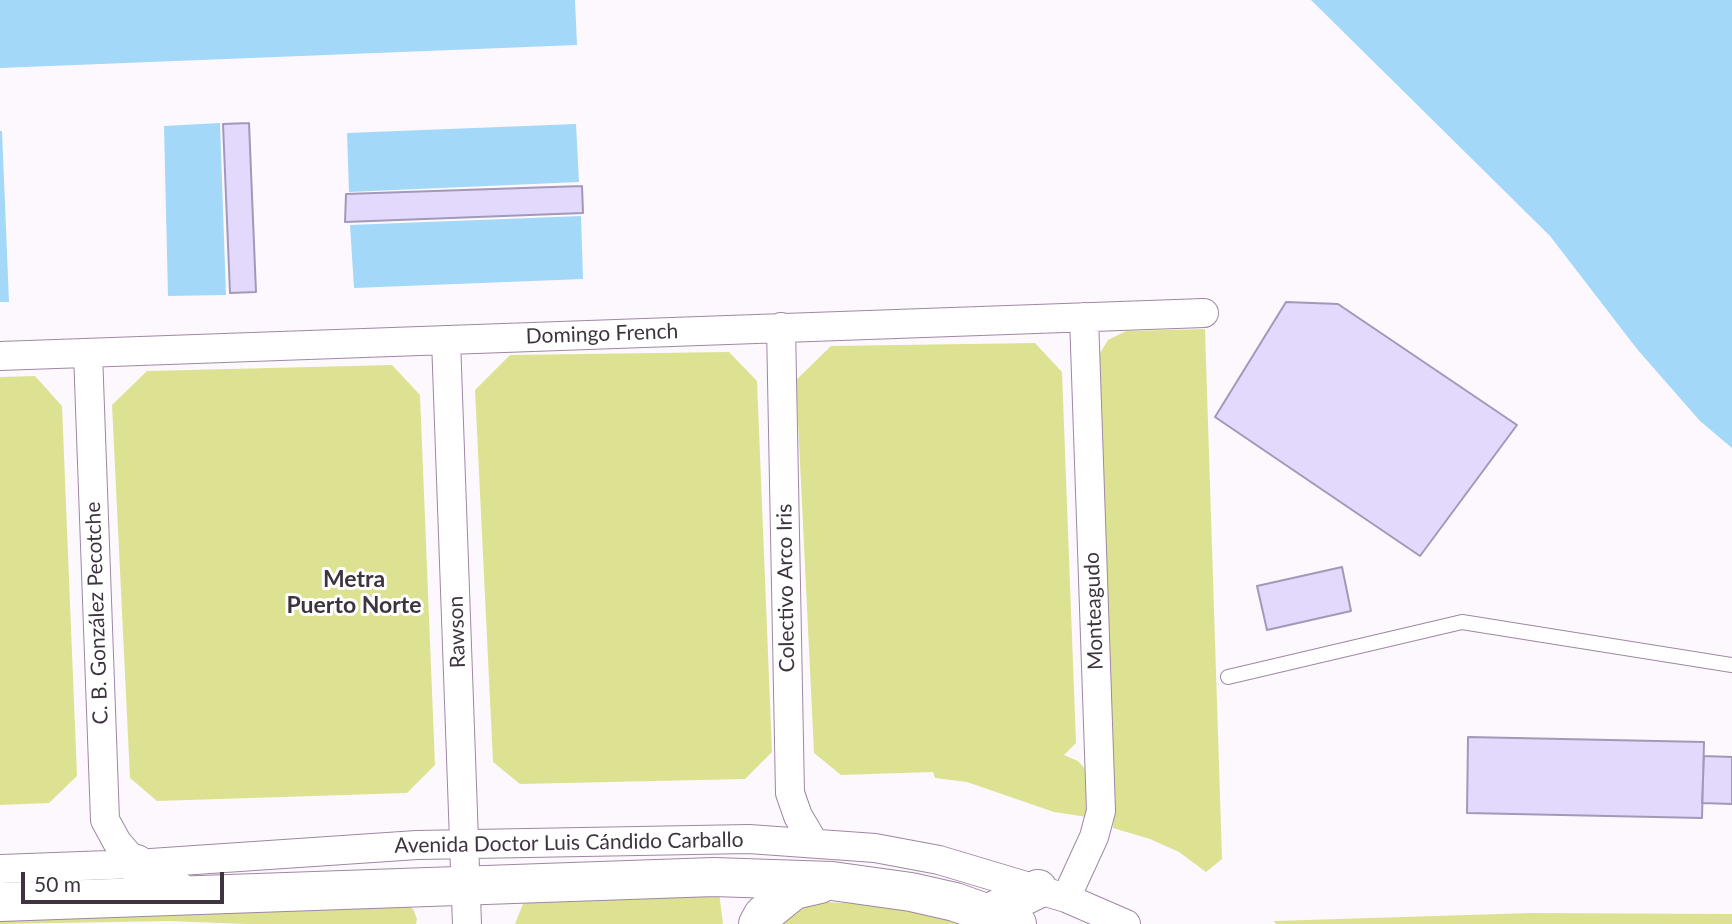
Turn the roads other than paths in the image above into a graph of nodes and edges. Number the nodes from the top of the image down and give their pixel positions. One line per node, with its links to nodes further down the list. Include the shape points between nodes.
1 (1204, 313): 2 (street, Domingo French)
2 (1084, 317): 3 (street, Domingo French); 15 (street, Monteagudo, via 1101,811 1094,837)
3 (781, 327): 4 (street, Domingo French); 10 (street, Colectivo Arco Iris, via 790,793)
4 (446, 340): 5 (street, Domingo French); 9 (street, Rawson)
5 (88, 353): 6 (street, Domingo French); 11 (street, C. B. González Pecotche, via 104,820)
6 (0, 356)
7 (1732, 665): 8 (lane, via 1462,622)
8 (1228, 677)
9 (464, 844): 10 (street, Avenida Doctor Luis Cándido Carballo, via 750,839); 11 (street, Avenida Doctor Luis Cándido Carballo); 14 (street, Rawson)
10 (814, 844): 15 (street, Avenida Doctor Luis Cándido Carballo, via 875,848 939,860)
11 (136, 864): 12 (street, Avenida Doctor Luis Cándido Carballo); 16 (main road)
12 (0, 869)
13 (832, 881): 14 (main road, Avenida Doctor Luis Cándido Carballo, via 714,877); 18 (main road, Avenida Doctor Luis Cándido Carballo, via 911,892); 20 (main road, via 794,890)
14 (466, 887): 16 (main road, Avenida Doctor Luis Cándido Carballo); 19 (street, Rawson)
15 (1052, 893): 18 (main road); 21 (street, Avenida Doctor Luis Cándido Carballo)
16 (184, 895): 17 (main road, Avenida Doctor Luis Cándido Carballo)
17 (0, 902)
18 (1003, 918)
19 (467, 924)
20 (758, 924)
21 (1126, 924)

